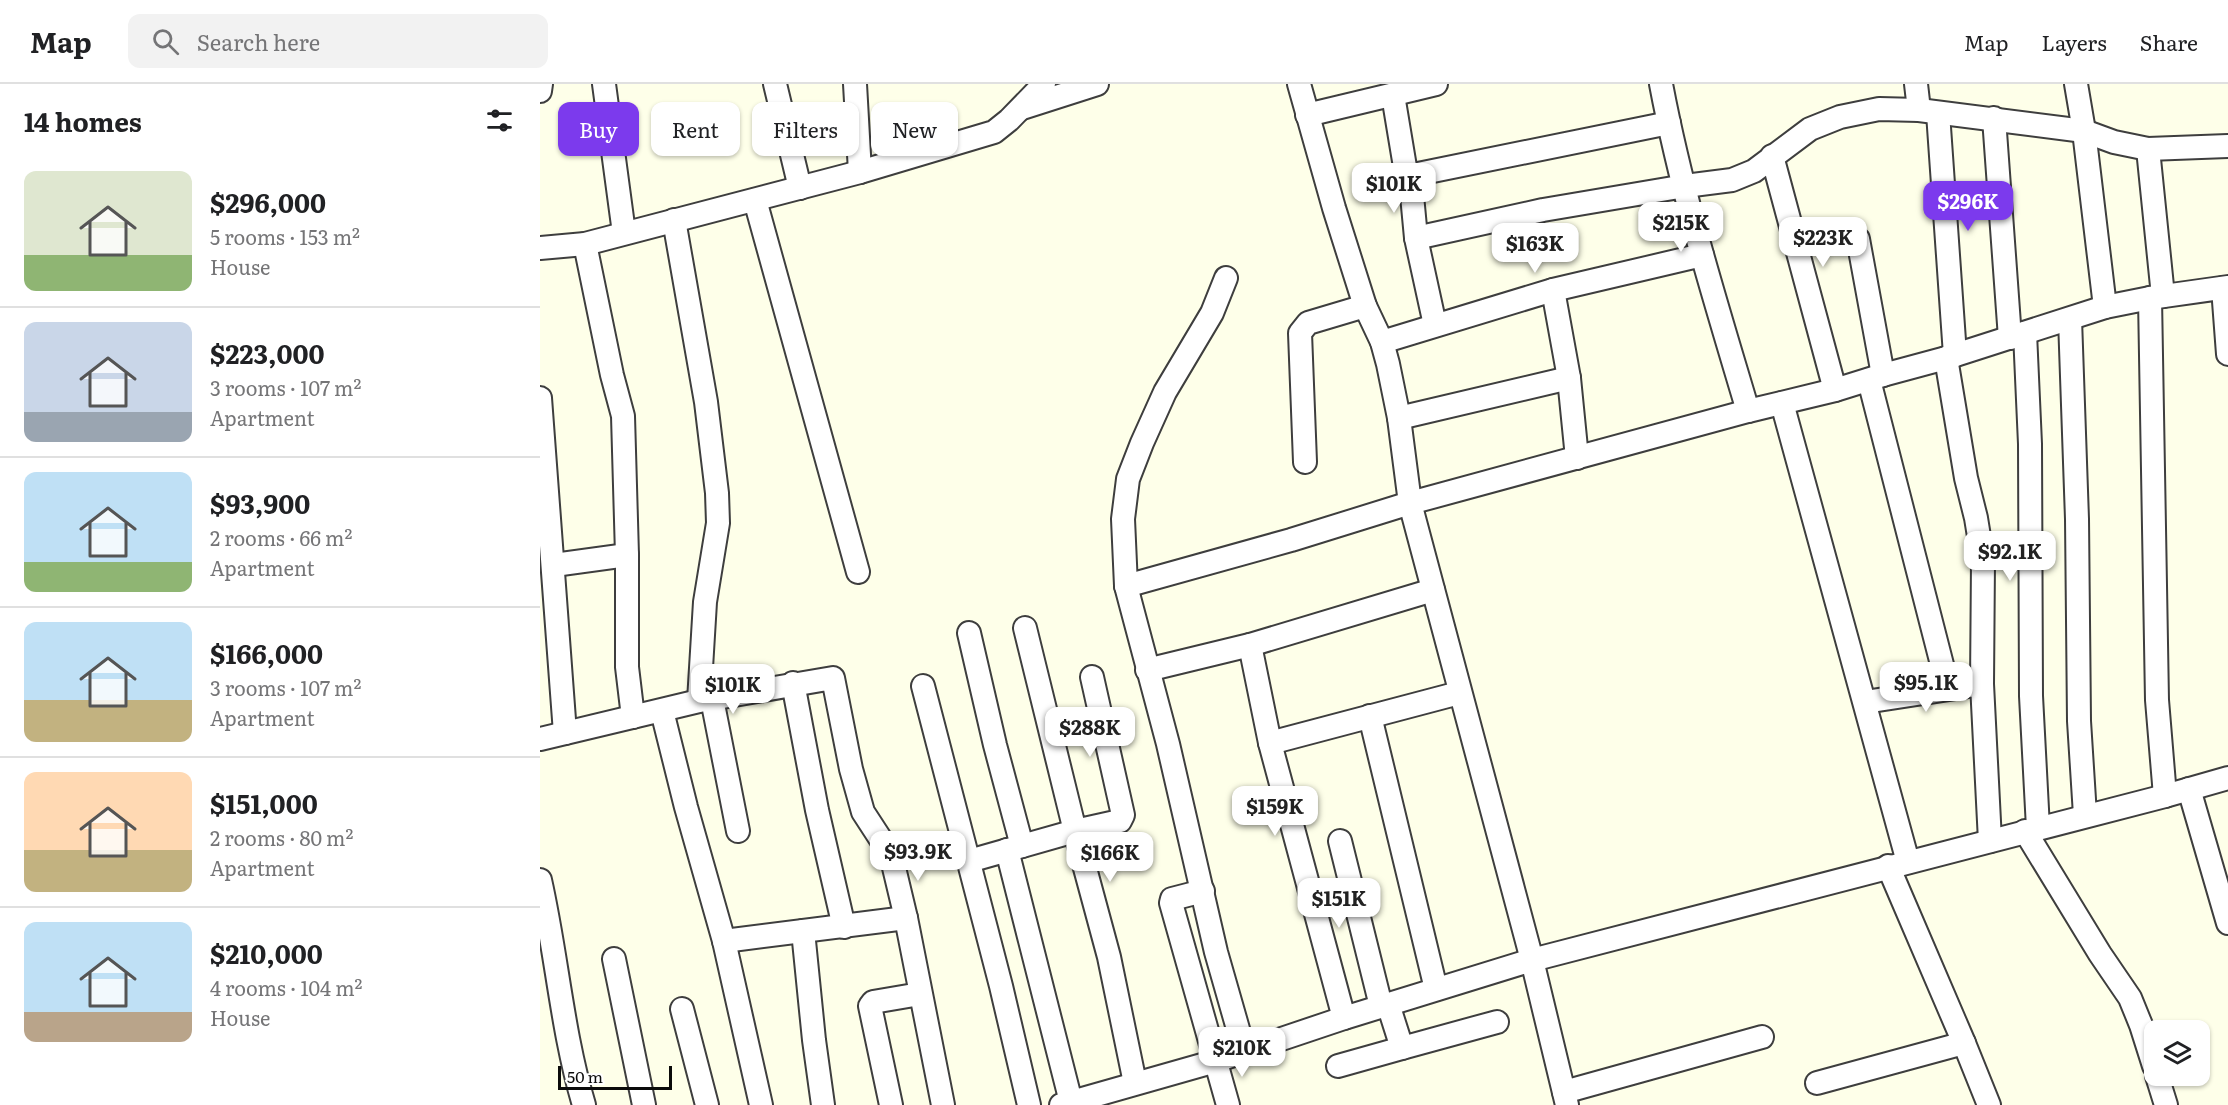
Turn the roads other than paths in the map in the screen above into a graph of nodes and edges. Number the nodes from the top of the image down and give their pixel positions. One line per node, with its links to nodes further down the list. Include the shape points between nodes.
1 (541, 84): 12 (street)
2 (604, 84): 29 (street)
3 (775, 84): 26 (street)
4 (855, 84): 23 (street)
5 (1044, 84): 14 (street)
6 (1097, 84): 14 (street)
7 (1299, 84): 16 (street)
8 (1436, 84): 13 (street)
9 (1661, 84): 18 (street)
10 (1916, 84): 15 (street)
11 (2076, 84): 19 (street)
12 (540, 91)
13 (1393, 95): 16 (street); 24 (street, via 1405,168)
14 (1018, 110): 23 (street, via 994,132)
15 (1929, 111): 17 (street); 22 (street, via 1879,109 1840,117 1810,129); 46 (street)
16 (1307, 115): 39 (street)
17 (1994, 118): 19 (street); 43 (street)
18 (1669, 123): 24 (street); 25 (street)
19 (2084, 131): 21 (street); 40 (street)
20 (2228, 146): 21 (street)
21 (2148, 149): 38 (street)
22 (1772, 156): 25 (street, via 1754,171 1732,180); 49 (street)
23 (860, 172): 26 (street)
24 (1410, 174): 30 (street)
25 (1685, 186): 30 (street, via 1543,210); 34 (street)
26 (800, 188): 27 (street)
27 (755, 200): 28 (street); 59 (street)
28 (674, 220): 29 (street); 72 (street, via 703,380 717,493 718,523 705,602)
29 (624, 233): 32 (street)
30 (1416, 238): 42 (street)
31 (1858, 240): 47 (street)
32 (585, 244): 33 (street); 57 (street, via 623,416)
33 (540, 248)
34 (1702, 255): 37 (street); 52 (street)
35 (1226, 278): 60 (street, via 1212,314 1165,393 1128,479 1123,519)
36 (2225, 288): 38 (street); 45 (street)
37 (1553, 290): 42 (street); 48 (street)
38 (2156, 297): 40 (street); 82 (street, via 2157,700)
39 (1365, 306): 44 (street); 55 (street, via 1308,322 1300,333)
40 (2105, 307): 41 (street)
41 (2070, 320): 43 (street); 83 (street, via 2079,721)
42 (1436, 325): 44 (street)
43 (2018, 335): 46 (street); 84 (street, via 2030,444)
44 (1382, 342): 53 (street)
45 (2228, 354)
46 (1950, 356): 47 (street); 68 (street, via 1965,478 1983,561)
47 (1876, 377): 49 (street); 70 (street)
48 (1569, 378): 53 (street); 54 (street)
49 (1835, 390): 51 (street)
50 (540, 398): 58 (street)
51 (1782, 403): 52 (street); 73 (street)
52 (1748, 411): 54 (street)
53 (1399, 418): 56 (street)
54 (1577, 458): 56 (street)
55 (1305, 462)
56 (1410, 503): 60 (street); 61 (street)
57 (627, 555): 58 (street); 76 (street, via 627,667)
58 (554, 565): 77 (street)
59 (858, 572)
60 (1126, 586): 65 (street)
61 (1433, 590): 64 (street); 71 (street)
62 (1024, 628): 86 (street)
63 (969, 633): 89 (street)
64 (1250, 645): 65 (street); 79 (street)
65 (1147, 670): 93 (street)
66 (1092, 677): 86 (street, via 1124,815 1120,821)
67 (793, 683): 72 (street); 95 (street, via 834,678 860,803 891,855); 97 (street)
68 (1982, 684): 70 (street); 88 (street)
69 (923, 686): 90 (street)
70 (1948, 688): 73 (street)
71 (1459, 693): 75 (street); 101 (street)
72 (705, 700): 74 (street); 85 (street)
73 (1865, 702): 91 (street)
74 (662, 711): 76 (street); 99 (street)
75 (1370, 716): 79 (street); 102 (street)
76 (633, 717): 77 (street)
77 (565, 733): 78 (street)
78 (540, 739)
79 (1270, 743): 106 (street)
80 (2228, 778): 81 (street)
81 (2189, 789): 82 (street); 94 (street)
82 (2165, 796): 83 (street)
83 (2085, 816): 84 (street)
84 (2031, 830): 88 (street); 108 (street, via 2100,954 2130,998)
85 (738, 831)
86 (1075, 831): 89 (street); 117 (street, via 1109,957)
87 (1340, 841): 104 (street)
88 (1990, 841): 91 (street)
89 (1014, 848): 90 (street); 119 (street)
90 (969, 861): 127 (street)
91 (1898, 864): 101 (street); 110 (street)
92 (540, 880): 120 (street, via 564,1024)
93 (1203, 891): 112 (street); 113 (street, via 1176,897 1171,903)
94 (2225, 899): 96 (street)
95 (906, 918): 97 (street); 103 (street)
96 (2228, 923)
97 (844, 927): 98 (street)
98 (803, 931): 99 (street); 124 (street)
99 (724, 941): 123 (street)
100 (614, 959): 121 (street)
101 (1532, 960): 102 (street); 118 (street)
102 (1436, 989): 104 (street)
103 (920, 994): 125 (street, via 873,1002 870,1006); 126 (street)
104 (1384, 1005): 106 (street); 111 (street)
105 (682, 1009): 122 (street)
106 (1344, 1018): 112 (street)
107 (1497, 1022): 111 (street)
108 (2144, 1034)
109 (1762, 1037): 118 (street)
110 (1964, 1043): 115 (street); 129 (street)
111 (1402, 1048): 114 (street)
112 (1244, 1050): 113 (street)
113 (1216, 1060): 117 (street); 128 (street)
114 (1338, 1066)
115 (1817, 1083)
116 (2160, 1086): 130 (street)
117 (1127, 1092): 119 (street)
118 (1566, 1098)
119 (1066, 1103)
120 (584, 1105)
121 (644, 1105)
122 (706, 1105)
123 (761, 1105)
124 (824, 1105)
125 (891, 1105)
126 (943, 1105)
127 (1029, 1105)
128 (1228, 1105)
129 (1989, 1105)
130 (2166, 1105)

